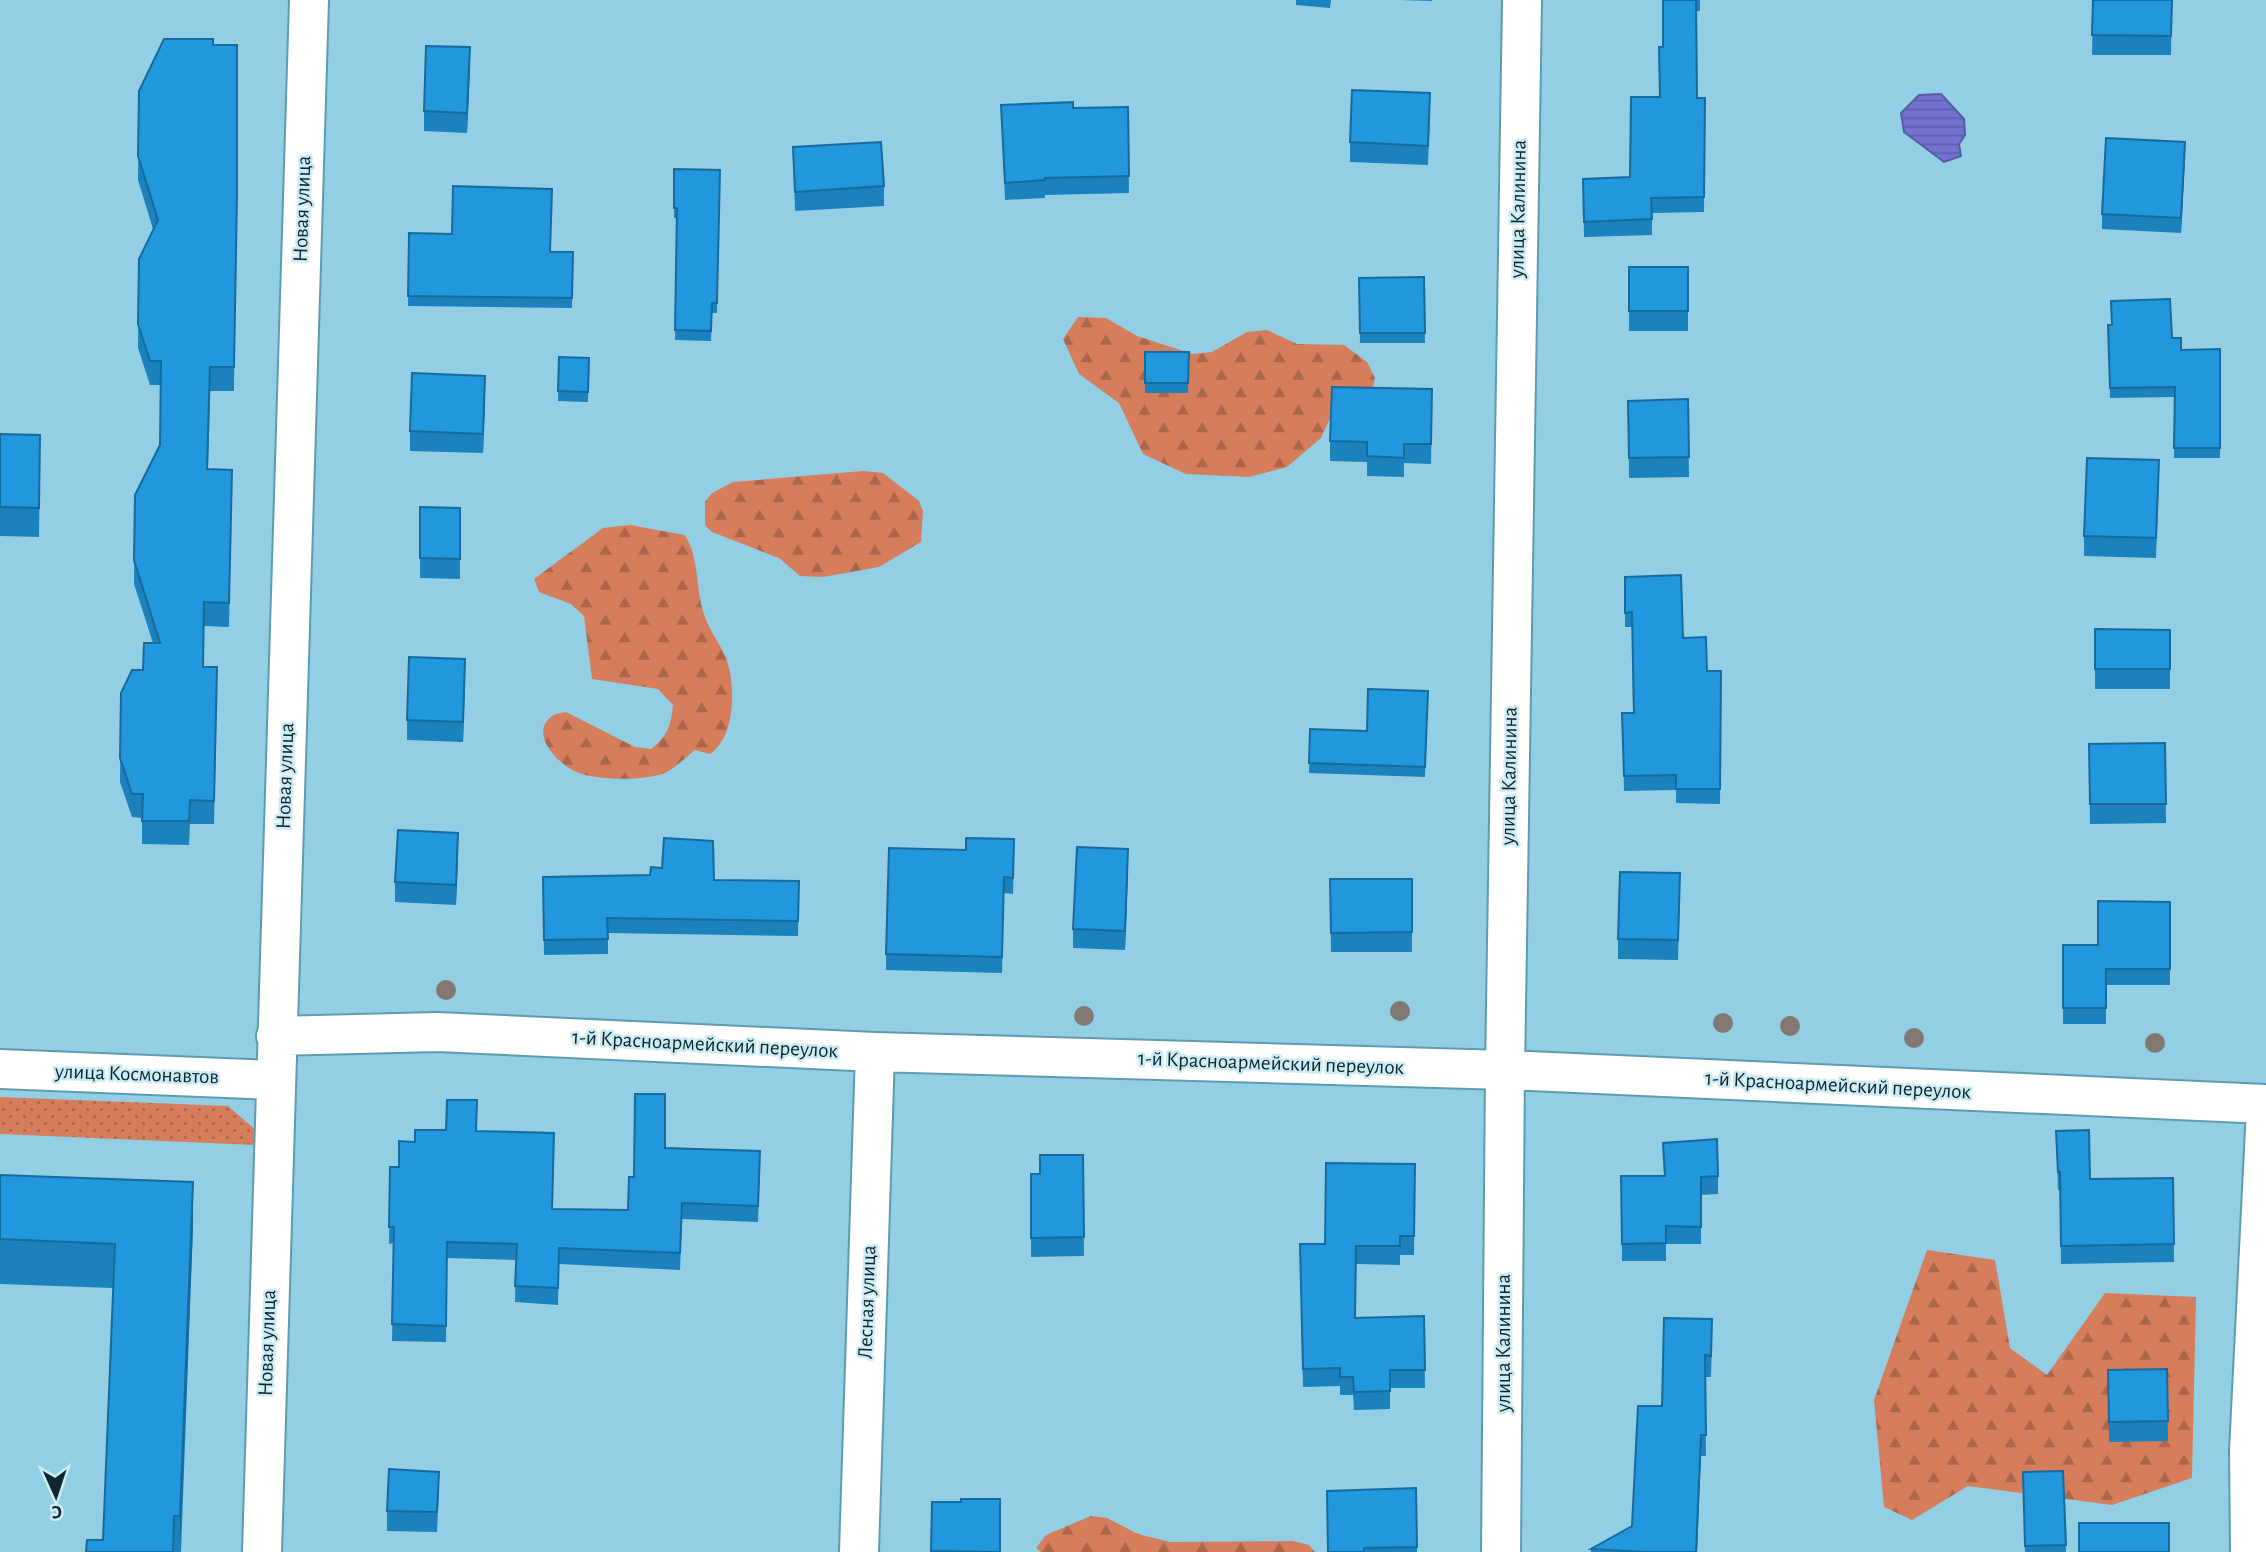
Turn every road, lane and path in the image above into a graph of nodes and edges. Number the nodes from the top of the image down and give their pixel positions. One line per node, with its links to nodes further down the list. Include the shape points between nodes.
1 (309, 0): 3 (street, Новая улица)
2 (1522, 0): 6 (street, улица Калинина)
3 (276, 1035): 4 (street, 1-й Красноармейский переулок, via 437,1032); 7 (street, Новая улица)
4 (875, 1052): 6 (street, 1-й Красноармейский переулок); 11 (street, Лесная улица)
5 (0, 1069): 7 (street, улица Космонавтов)
6 (1505, 1070): 8 (street, 1-й Красноармейский переулок); 12 (street, улица Калинина)
7 (275, 1080): 10 (street, Новая улица)
8 (2266, 1104)
9 (2266, 1110): 13 (street, via 2249,1451)
10 (262, 1552)
11 (859, 1552)
12 (1501, 1552)
13 (2250, 1552)

